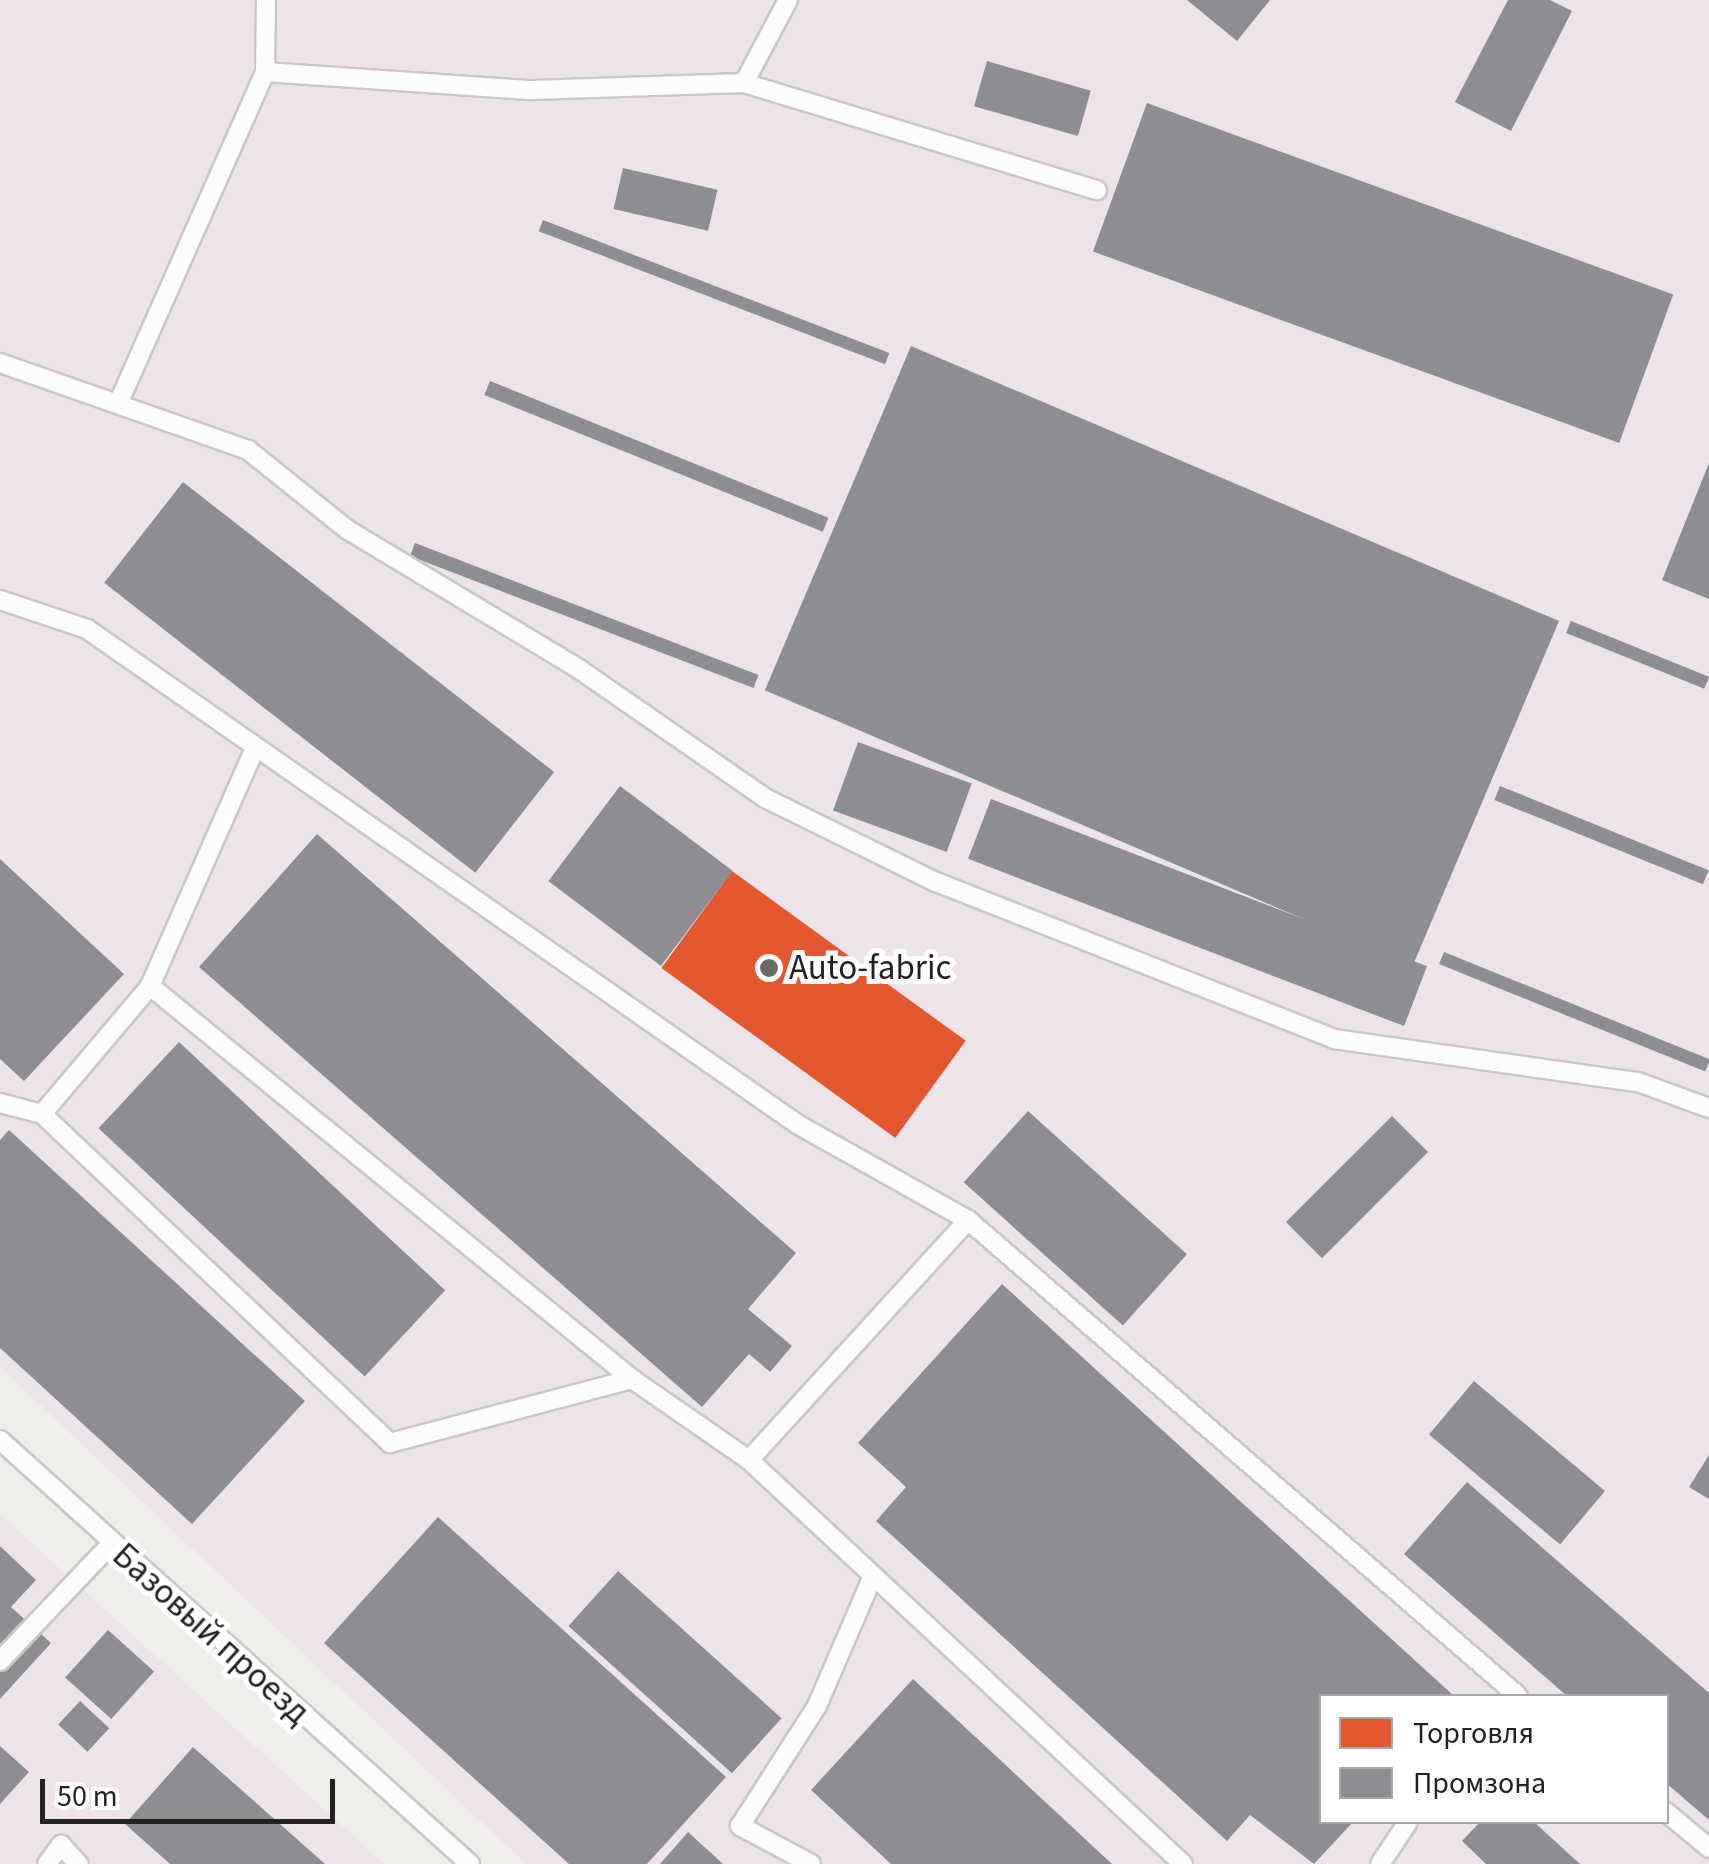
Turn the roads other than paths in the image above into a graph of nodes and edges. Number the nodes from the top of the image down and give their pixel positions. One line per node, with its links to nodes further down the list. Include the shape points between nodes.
1 (266, 0): 3 (lane)
2 (788, 0): 4 (lane)
3 (265, 72): 4 (lane, via 532,90); 7 (lane)
4 (744, 83): 5 (lane)
5 (1097, 190)
6 (0, 362): 7 (lane)
7 (118, 404): 12 (lane, via 248,450 348,530 578,669 765,798 936,882 1334,1039 1638,1082)
8 (0, 600): 9 (lane, via 87,629)
9 (255, 748): 10 (lane); 14 (lane, via 796,1124)
10 (150, 986): 13 (lane); 15 (lane)
11 (0, 1103): 13 (lane)
12 (1709, 1108)
13 (42, 1114): 15 (lane, via 390,1443)
14 (968, 1220): 17 (lane); 21 (lane)
15 (632, 1379): 17 (lane)
16 (0, 1440): 18 (lane, Базовый проезд)
17 (749, 1460): 19 (lane)
18 (110, 1545): 20 (lane); 27 (lane, Базовый проезд)
19 (873, 1576): 28 (lane, via 818,1706 740,1826); 29 (lane)
20 (0, 1660)
21 (1495, 1690)
22 (1669, 1815): 24 (lane)
23 (1407, 1824): 30 (lane)
24 (1709, 1848)
25 (47, 1864): 26 (lane, via 61,1845)
26 (79, 1864)
27 (470, 1864)
28 (810, 1864)
29 (1183, 1864)
30 (1380, 1864)

